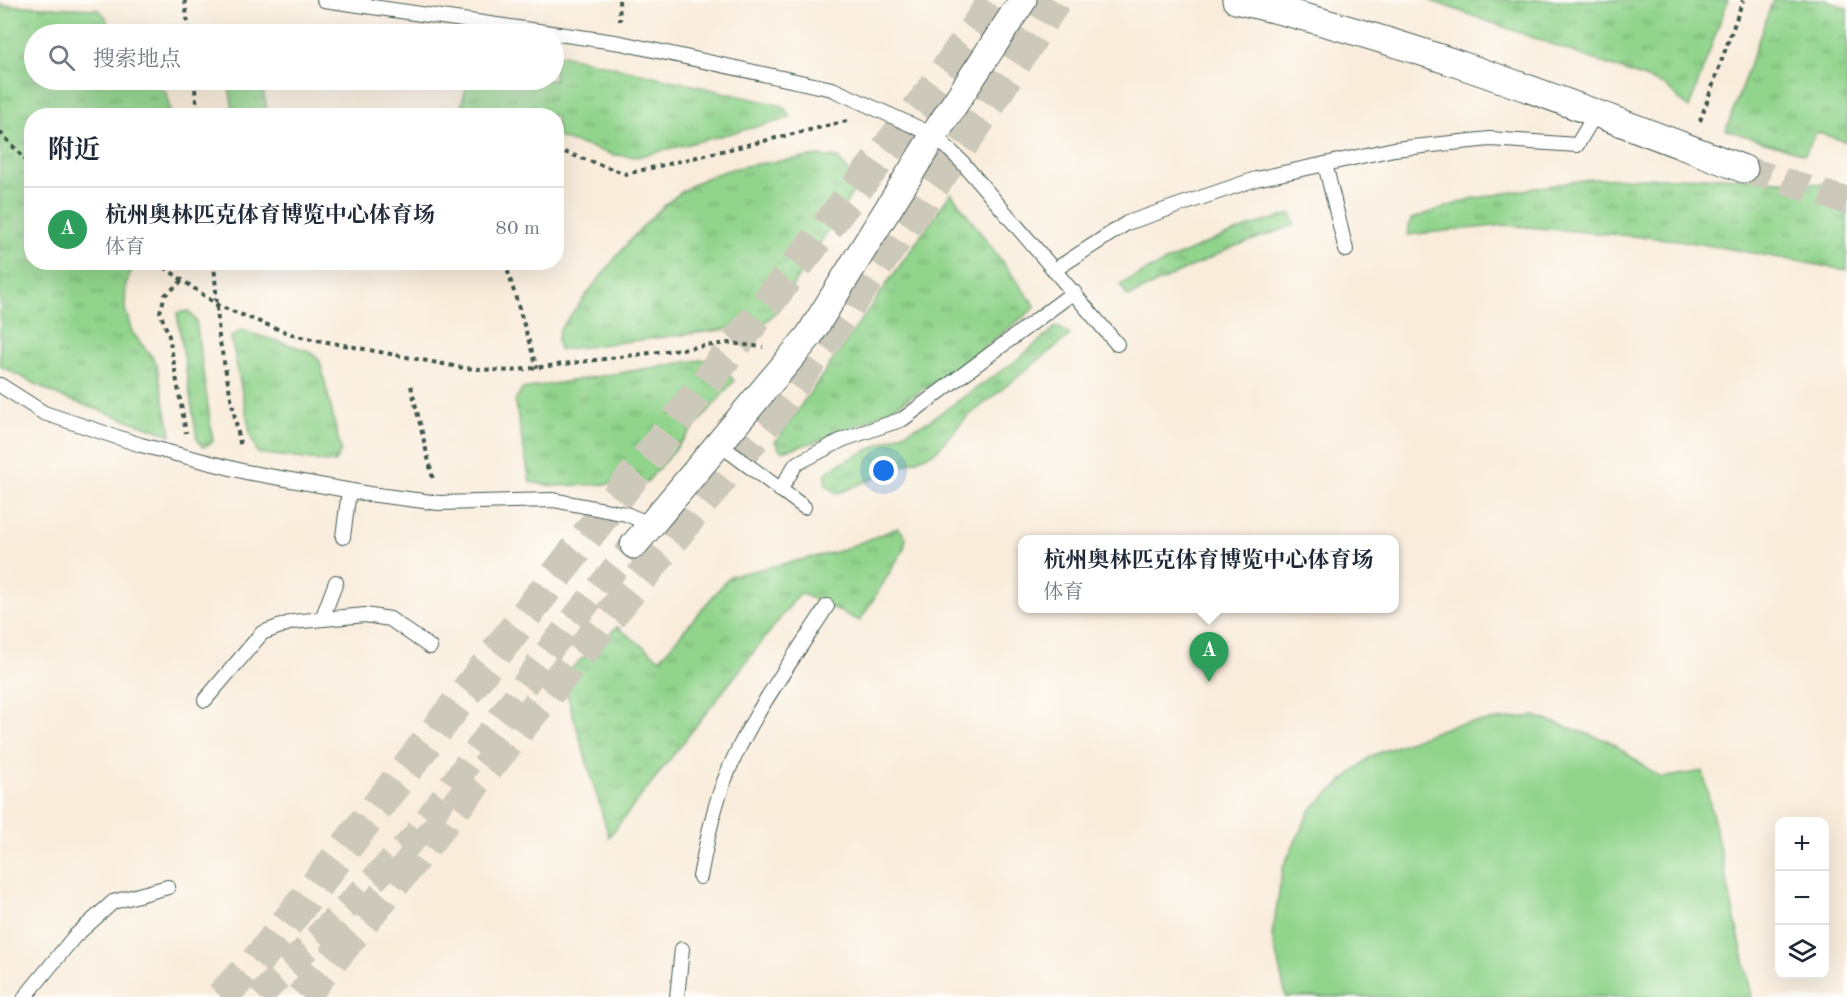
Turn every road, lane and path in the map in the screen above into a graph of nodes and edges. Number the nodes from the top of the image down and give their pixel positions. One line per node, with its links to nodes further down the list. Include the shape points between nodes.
1 (185, 0): 6 (path)
2 (324, 0): 7 (lane)
3 (1023, 0): 14 (street)
4 (1236, 0): 12 (street, via 1308,17)
5 (1743, 0): 15 (path)
6 (188, 24)
7 (490, 24)
8 (564, 35): 11 (lane, via 621,43 832,89)
9 (195, 90): 10 (path)
10 (197, 108)
11 (883, 112): 14 (lane); 16 (path, via 626,174)
12 (1596, 113): 15 (street); 18 (lane, via 1576,145 1490,139 1394,149)
13 (0, 132): 17 (path)
14 (934, 135): 21 (lane); 29 (street)
15 (1690, 149): 19 (street)
16 (564, 152)
17 (24, 158)
18 (1325, 164): 20 (lane); 21 (lane, via 1256,179 1127,223)
19 (1744, 169)
20 (1346, 249)
21 (1056, 269): 26 (lane)
22 (168, 270): 25 (path)
23 (215, 270): 27 (path)
24 (507, 270): 30 (path)
25 (182, 281): 27 (path); 34 (path, via 165,296 160,312 169,336)
26 (1074, 291): 28 (lane); 36 (lane, via 903,419 844,439 796,464)
27 (219, 306): 30 (path, via 296,336 464,368 510,372); 35 (path, via 219,337)
28 (1117, 344)
29 (796, 351): 30 (path, via 728,343); 33 (street)
30 (537, 368)
31 (0, 385): 34 (lane, via 44,413)
32 (411, 387): 38 (path)
33 (719, 444): 36 (lane); 40 (street)
34 (190, 458): 35 (lane)
35 (246, 472): 37 (lane)
36 (780, 490): 39 (lane)
37 (349, 491): 38 (lane); 41 (lane)
38 (439, 503): 40 (lane, via 553,500 626,514)
39 (804, 507)
40 (652, 525): 42 (street)
41 (343, 537)
42 (634, 545)
43 (336, 582): 45 (lane)
44 (827, 606): 48 (lane, via 745,735 720,793)
45 (322, 619): 46 (lane, via 365,615 390,619); 47 (lane, via 292,622 262,633)
46 (430, 647)
47 (205, 700)
48 (700, 877)
49 (168, 887): 51 (lane, via 112,902 74,937)
50 (682, 949): 52 (lane)
51 (25, 997)
52 (677, 997)

